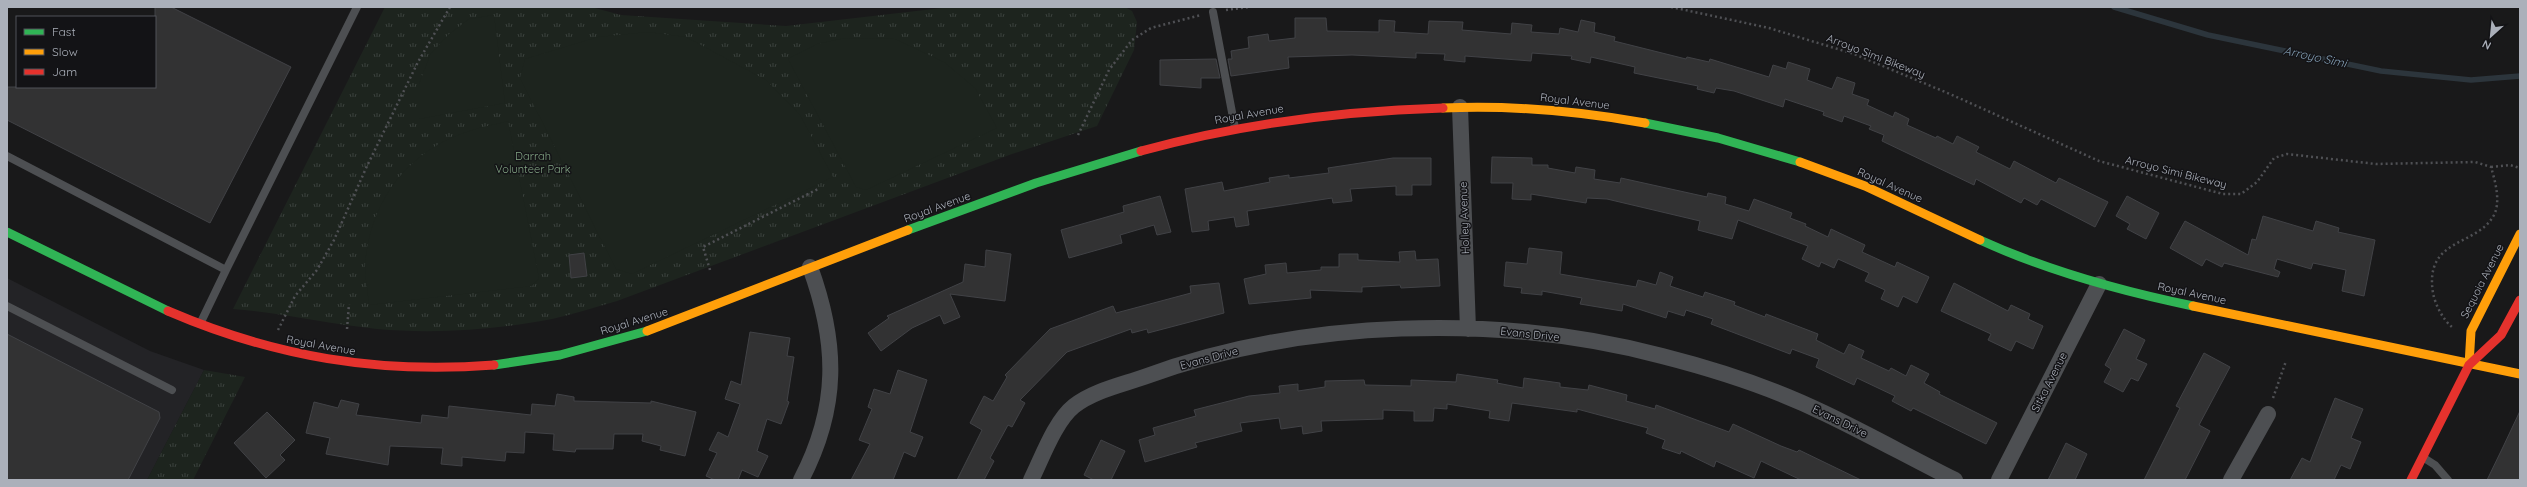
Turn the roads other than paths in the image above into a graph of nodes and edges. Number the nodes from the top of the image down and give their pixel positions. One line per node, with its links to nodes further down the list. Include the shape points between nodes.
1 (357, 7): 9 (lane)
2 (1213, 12): 4 (lane)
3 (1460, 107): 4 (main road, Royal Avenue, via 1312,116); 10 (main road, Royal Avenue, via 1528,108 1602,116 1676,129 1745,146 1867,187 2008,252); 14 (street, Holley Avenue)
4 (1235, 128): 8 (main road, Royal Avenue, via 1162,144 1073,170)
5 (7, 156): 9 (lane)
6 (7, 232): 13 (main road, Royal Avenue)
7 (2520, 234): 15 (main road, Sequoia Avenue, via 2471,330)
8 (810, 268): 13 (main road, Royal Avenue, via 670,323 564,355 468,368 418,369 353,363 270,348); 20 (street, via 822,299 832,366 830,396 823,427)
9 (226, 270): 13 (lane)
10 (2099, 284): 15 (main road, Royal Avenue); 23 (street, Sitka Avenue)
11 (2520, 300): 15 (main road, Sequoia Avenue, via 2501,336)
12 (7, 306): 17 (lane)
13 (199, 326)
14 (1468, 329): 21 (street, Evans Drive, via 1390,329 1312,336 1236,351 1160,371 1087,398 1073,406 1062,419); 22 (street, Evans Drive, via 1532,333 1599,342 1660,355 1720,372 1823,412)
15 (2469, 365): 16 (main road, Royal Avenue); 19 (main road, Sequoia Avenue)
16 (2520, 374)
17 (172, 390)
18 (2268, 414): 24 (street)
19 (2422, 457): 25 (main road, Sequoia Avenue); 26 (lane, via 2435,465)
20 (802, 480)
21 (1031, 480)
22 (1955, 480)
23 (1999, 480)
24 (2231, 480)
25 (2411, 480)
26 (2448, 480)

